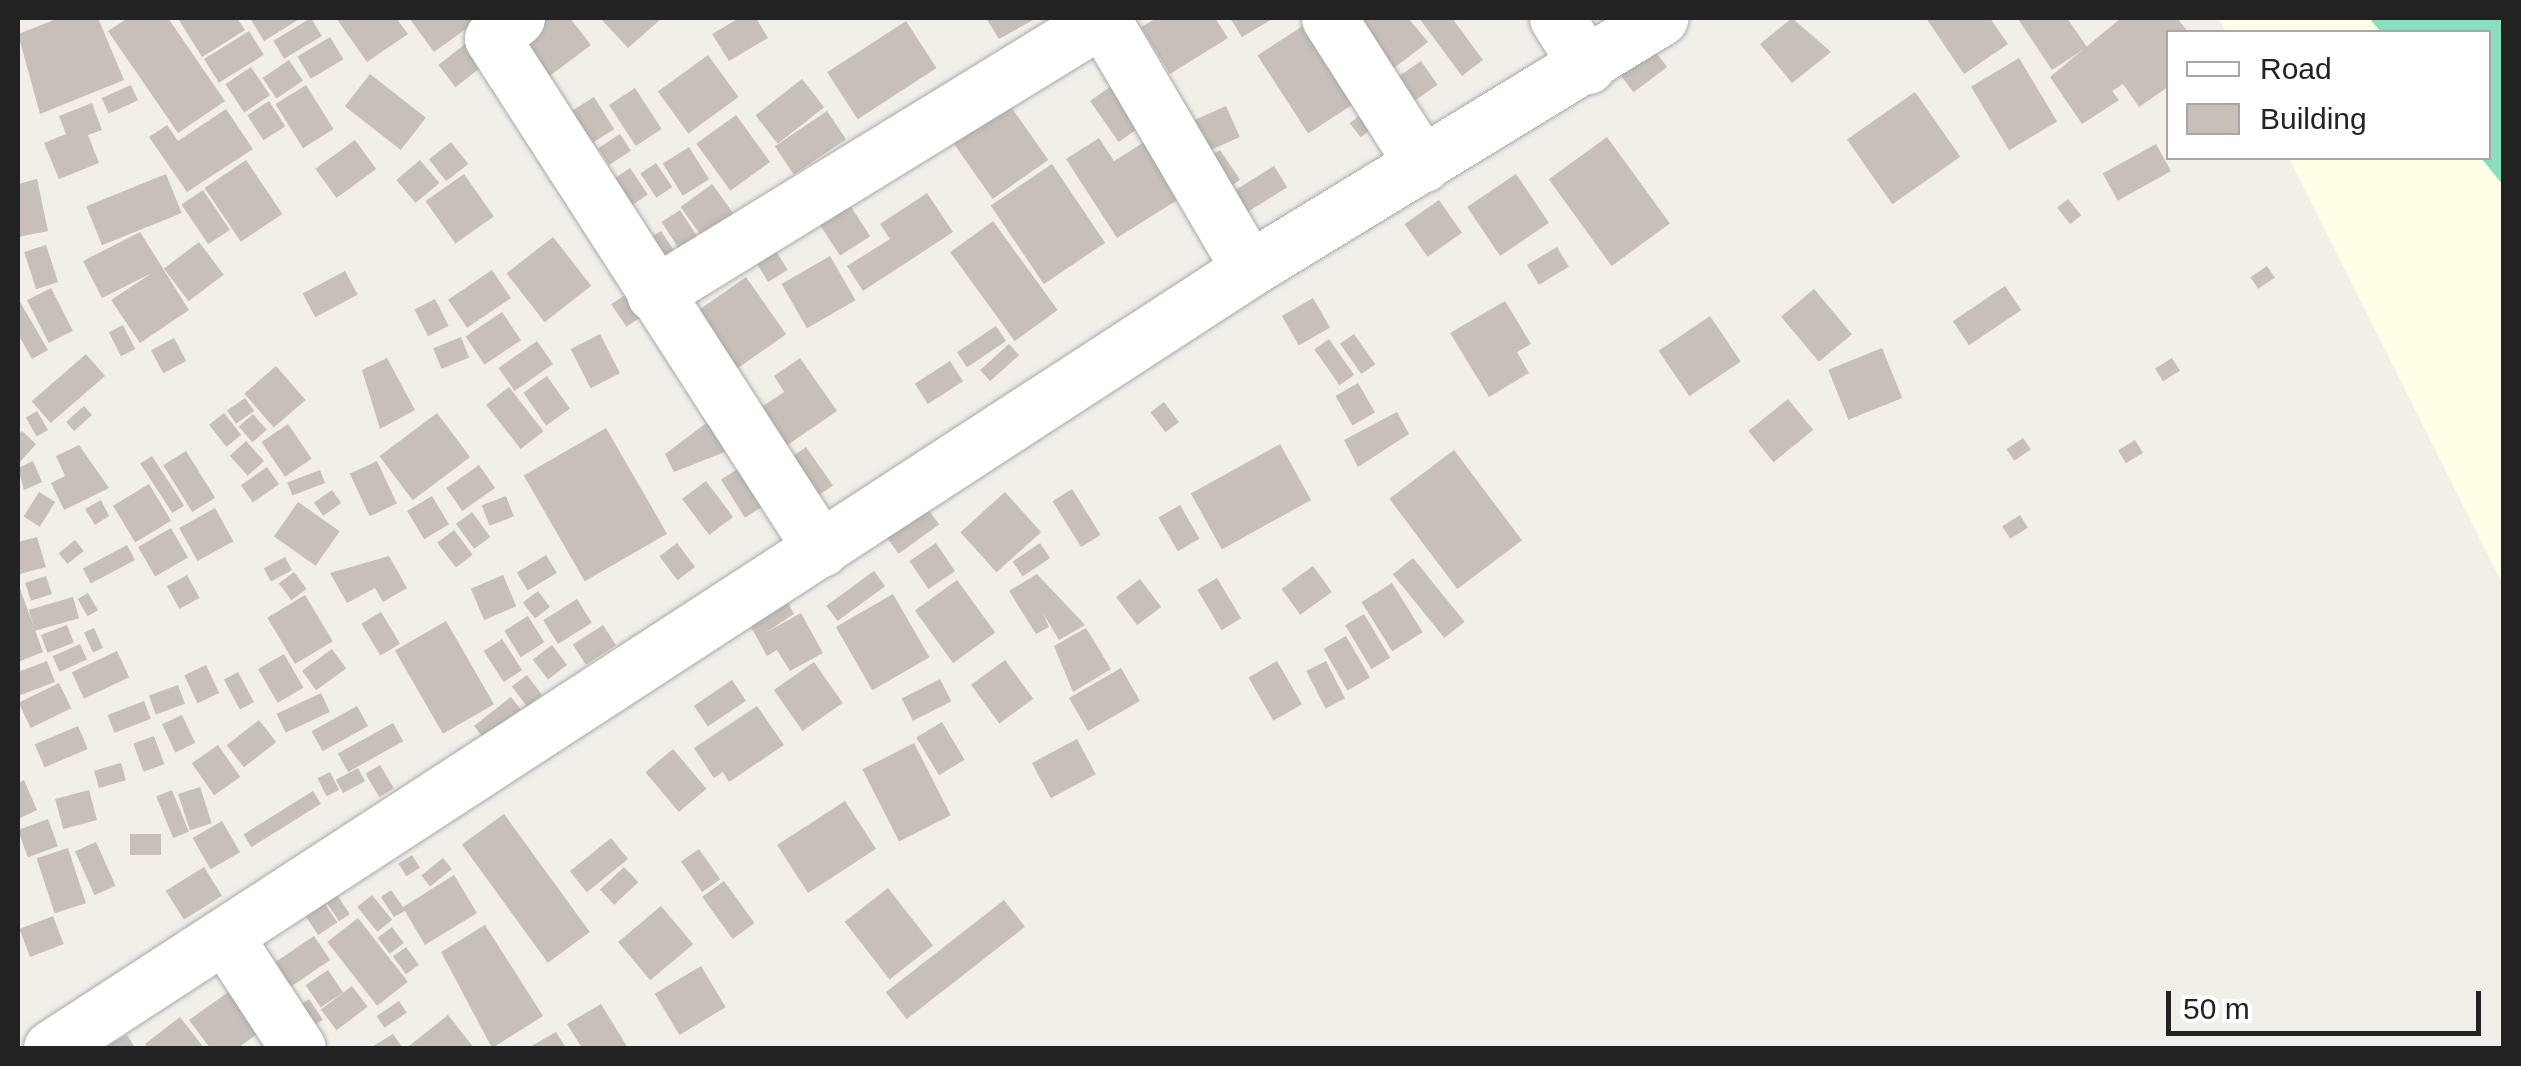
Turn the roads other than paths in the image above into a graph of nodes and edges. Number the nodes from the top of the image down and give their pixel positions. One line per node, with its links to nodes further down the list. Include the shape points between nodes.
1 (517, 18): 9 (street, via 492,38)
2 (1102, 18): 8 (street); 9 (street)
3 (1328, 18): 7 (street)
4 (1557, 18): 6 (street)
5 (1661, 18): 6 (street)
6 (1588, 66): 7 (street)
7 (1423, 165): 8 (street)
8 (1249, 270): 10 (street)
9 (654, 294): 10 (street)
10 (822, 549): 11 (street)
11 (226, 938): 12 (street); 13 (street)
12 (51, 1048)
13 (298, 1048)

